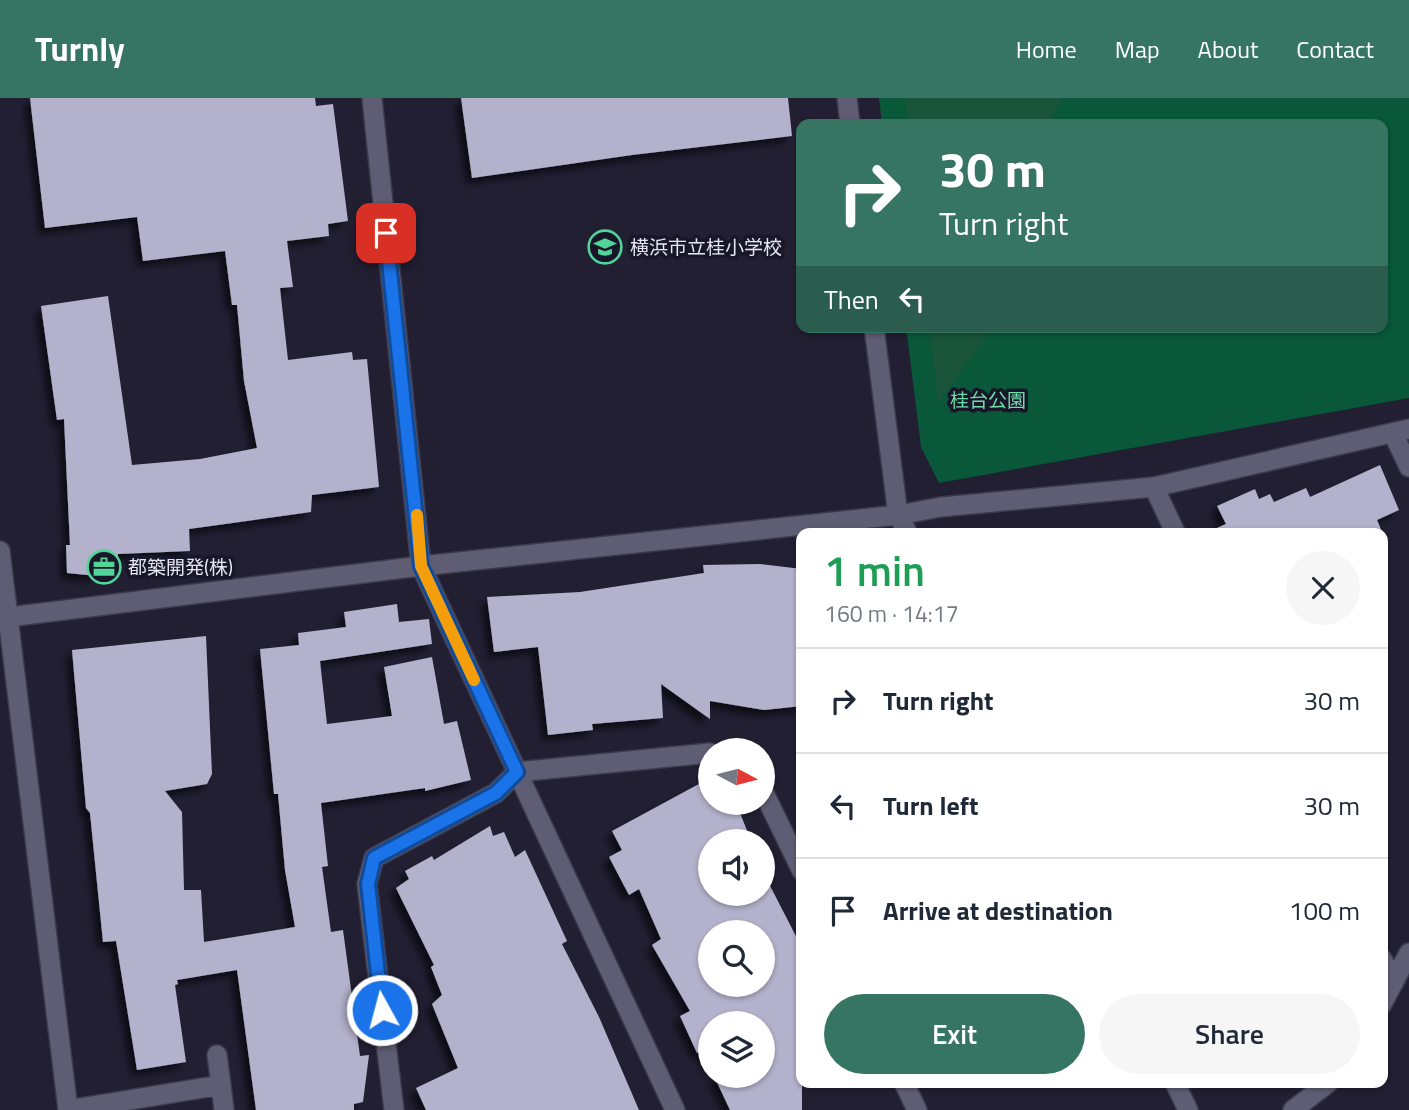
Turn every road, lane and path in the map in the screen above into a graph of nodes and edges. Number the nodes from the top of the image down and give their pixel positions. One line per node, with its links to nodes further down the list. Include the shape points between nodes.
1 (372, 98): 12 (street)
2 (847, 98): 3 (street)
3 (849, 119)
4 (875, 333): 8 (street)
5 (1401, 431): 6 (street); 7 (street)
6 (1409, 467)
7 (1154, 487): 8 (street); 10 (street)
8 (898, 515): 9 (street); 12 (street)
9 (905, 528)
10 (1174, 528)
11 (0, 551): 13 (street)
12 (421, 566): 13 (street); 15 (street)
13 (4, 618): 27 (street)
14 (698, 754): 15 (street)
15 (517, 772): 29 (street, via 496,793 374,858 368,884); 30 (street)
16 (775, 816): 17 (street)
17 (796, 859)
18 (1409, 953): 20 (street)
19 (1388, 970): 20 (street)
20 (1394, 982): 21 (street)
21 (1388, 993)
22 (217, 1055): 23 (street)
23 (221, 1085): 27 (street); 28 (street)
24 (906, 1088): 31 (street)
25 (1177, 1088): 32 (street)
26 (1322, 1088): 33 (street)
27 (68, 1110)
28 (224, 1110)
29 (394, 1110)
30 (675, 1110)
31 (917, 1110)
32 (1188, 1110)
33 (1293, 1110)

